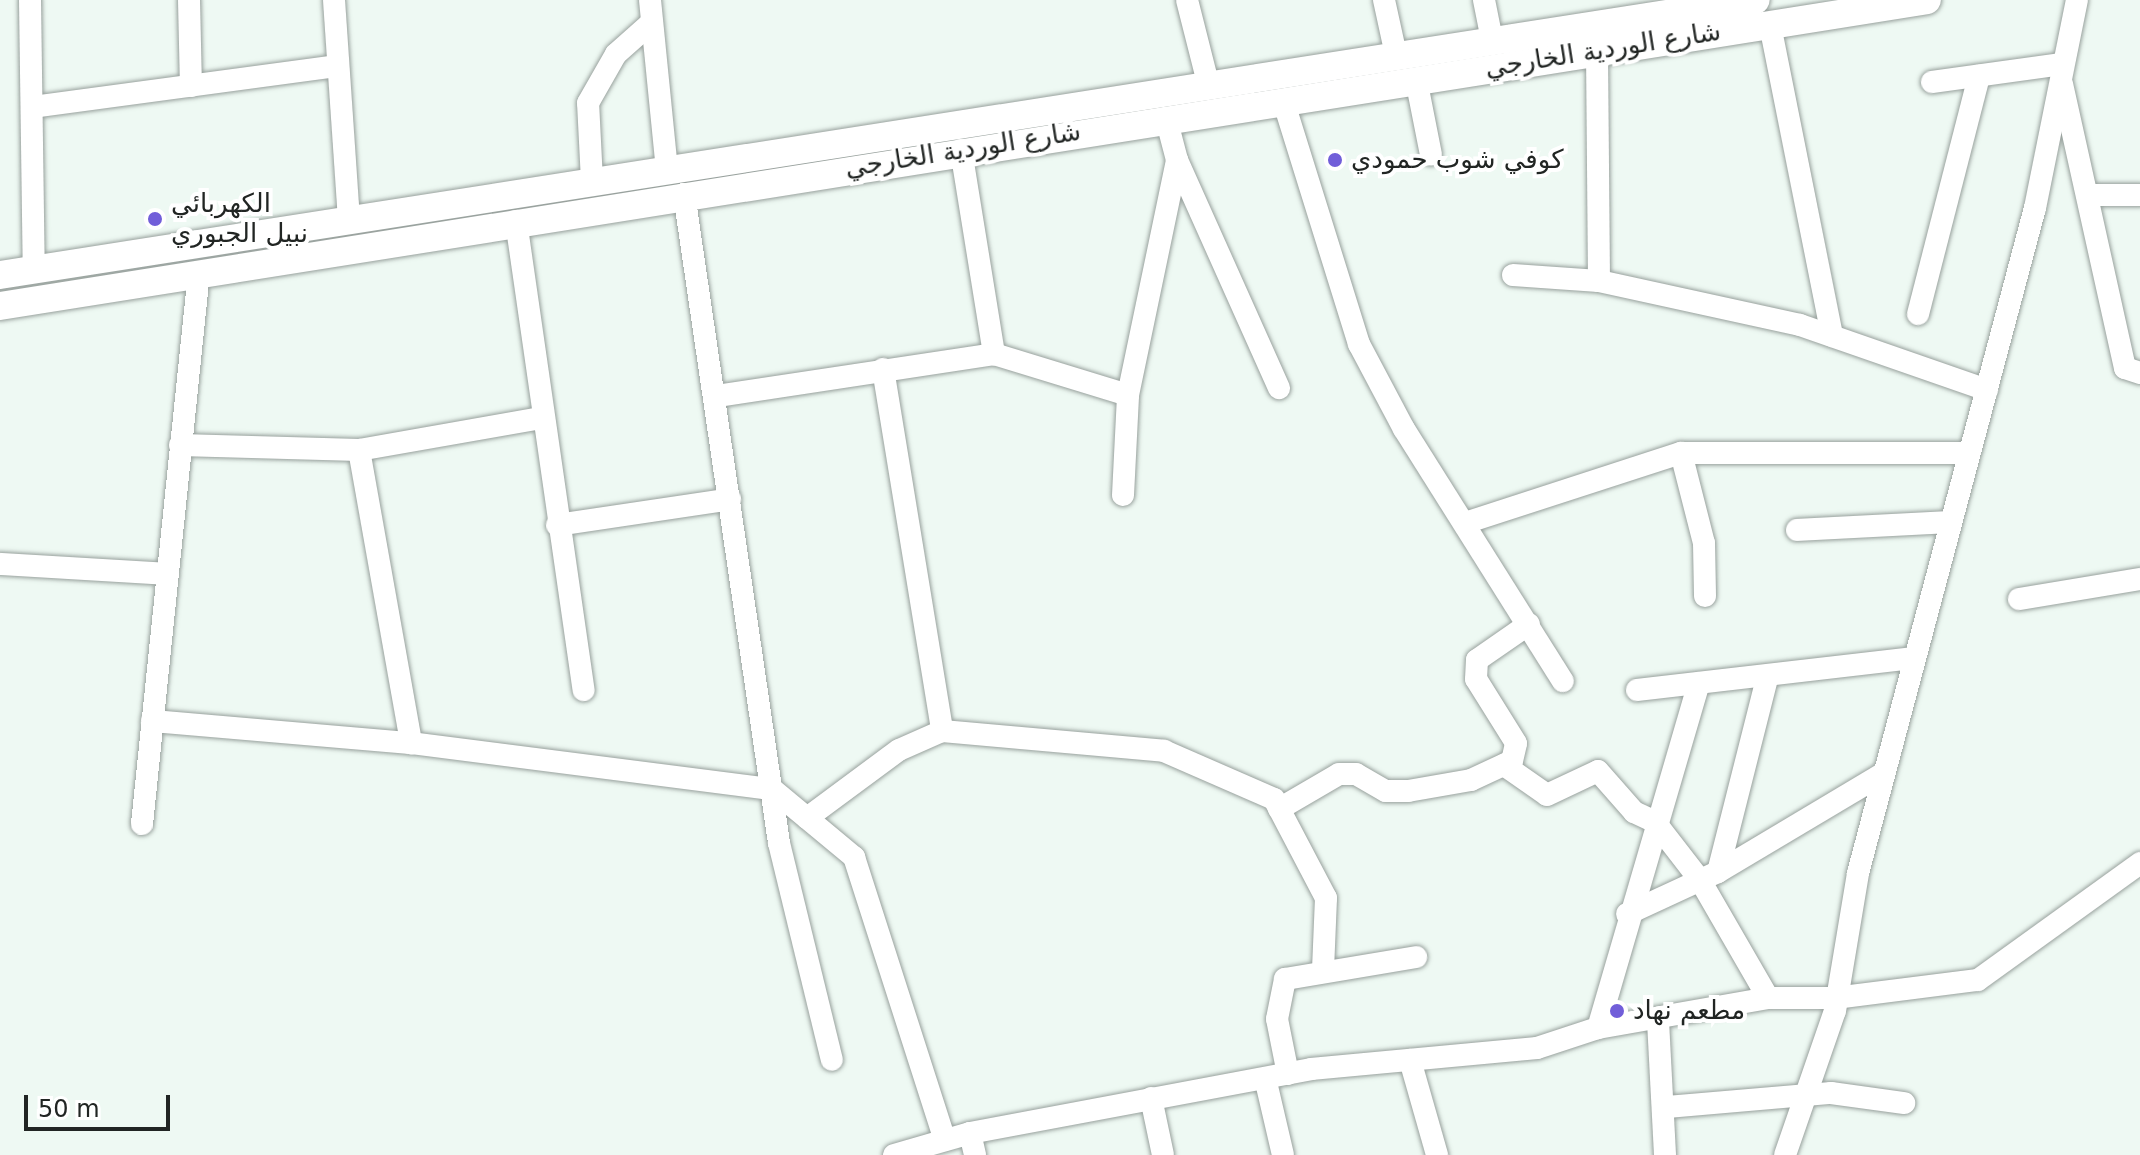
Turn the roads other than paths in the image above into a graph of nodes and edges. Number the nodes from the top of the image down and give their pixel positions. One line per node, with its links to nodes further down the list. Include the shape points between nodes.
1 (30, 0): 25 (street)
2 (189, 0): 23 (street)
3 (334, 0): 17 (street)
4 (650, 0): 12 (street)
5 (1187, 0): 22 (street)
6 (1384, 0): 16 (street)
7 (1484, 0): 14 (street)
8 (1756, 0): 11 (main road, شارع الوردية الخارجي)
9 (1927, 0): 13 (main road, شارع الوردية الخارجي)
10 (2077, 0): 18 (street)
11 (1623, 10): 14 (main road, شارع الوردية الخارجي)
12 (651, 23): 31 (street); 33 (street, via 616,54 588,103)
13 (1770, 25): 15 (main road, شارع الوردية الخارجي); 46 (street)
14 (1492, 40): 16 (main road, شارع الوردية الخارجي)
15 (1597, 51): 20 (main road, شارع الوردية الخارجي); 43 (street)
16 (1396, 55): 22 (main road, شارع الوردية الخارجي)
17 (336, 66): 23 (street); 37 (street)
18 (2061, 69): 19 (street); 35 (street); 51 (street, via 2035,208)
19 (1979, 76): 21 (street); 45 (street)
20 (1416, 79): 24 (main road, شارع الوردية الخارجي); 29 (street)
21 (1932, 82)
22 (1208, 83): 28 (main road, شارع الوردية الخارجي)
23 (191, 86): 25 (street)
24 (1283, 100): 26 (main road, شارع الوردية الخارجي); 62 (street, via 1359,344)
25 (33, 107): 39 (street)
26 (1166, 118): 27 (main road, شارع الوردية الخارجي); 30 (street)
27 (961, 150): 28 (main road, شارع الوردية الخارجي); 47 (street)
28 (850, 154): 32 (main road, شارع الوردية الخارجي)
29 (1431, 155)
30 (1177, 160): 50 (street); 52 (street)
31 (667, 169): 32 (main road, شارع الوردية الخارجي); 33 (main road, شارع الوردية الخارجي)
32 (736, 172): 34 (main road, شارع الوردية الخارجي)
33 (592, 181): 37 (main road, شارع الوردية الخارجي)
34 (684, 194): 38 (main road, شارع الوردية الخارجي); 53 (street)
35 (2091, 195): 36 (street); 49 (street, via 2125,368)
36 (2140, 195)
37 (349, 220): 39 (main road, شارع الوردية الخارجي)
38 (516, 221): 40 (main road, شارع الوردية الخارجي); 54 (street)
39 (34, 271): 41 (main road, شارع الوردية الخارجي)
40 (199, 272): 44 (main road, شارع الوردية الخارجي); 55 (street)
41 (0, 275)
42 (1513, 275): 43 (street)
43 (1599, 281): 46 (street)
44 (0, 306)
45 (1918, 314)
46 (1832, 336): 51 (street)
47 (994, 354): 48 (street); 52 (street)
48 (883, 369): 53 (street); 78 (street)
49 (2140, 373)
50 (1279, 388)
51 (1987, 390): 58 (street)
52 (1128, 395): 59 (street)
53 (717, 396): 60 (street)
54 (540, 418): 56 (street); 63 (street)
55 (180, 445): 56 (street); 66 (street)
56 (359, 450): 79 (street)
57 (1681, 453): 58 (street); 62 (street); 68 (street, via 1704,543)
58 (1968, 453): 61 (street)
59 (1123, 495)
60 (730, 499): 63 (street); 82 (street)
61 (1949, 522): 64 (street); 71 (street)
62 (1465, 523): 70 (street)
63 (557, 525): 75 (street)
64 (1797, 530)
65 (0, 564): 66 (street)
66 (167, 574): 77 (street)
67 (2140, 579): 69 (street)
68 (1705, 596)
69 (2019, 599)
70 (1529, 624): 73 (street); 80 (street, via 1477,660 1476,679 1516,743 1512,761)
71 (1914, 658): 72 (street); 81 (street)
72 (1768, 675): 74 (street); 88 (street)
73 (1563, 681)
74 (1699, 683): 76 (street); 85 (street)
75 (584, 690)
76 (1637, 690)
77 (152, 721): 79 (street); 86 (street)
78 (942, 731): 83 (street, via 1164,751 1274,799); 84 (street, via 899,750)
79 (411, 743): 82 (street)
80 (1504, 765): 83 (street, via 1471,780 1408,791 1386,791 1356,774 1339,774); 85 (street, via 1547,795 1598,771 1634,812)
81 (1884, 773): 88 (street); 93 (street)
82 (772, 789): 84 (street); 96 (street)
83 (1279, 809): 91 (street, via 1326,898)
84 (807, 818): 104 (street, via 854,857)
85 (1655, 822): 88 (street); 89 (street)
86 (142, 824)
87 (2140, 863): 93 (street, via 1978,980)
88 (1709, 876): 89 (street); 92 (street)
89 (1627, 914): 95 (street)
90 (1416, 957): 91 (street)
91 (1323, 970): 98 (street, via 1285,979 1278,994)
92 (1768, 998): 93 (street); 94 (street)
93 (1835, 998): 100 (street)
94 (1658, 1021): 95 (street); 103 (street)
95 (1598, 1028): 97 (street, via 1537,1048)
96 (832, 1060)
97 (1410, 1060): 98 (street); 109 (street)
98 (1288, 1074): 99 (street)
99 (1266, 1082): 101 (street); 108 (street)
100 (1805, 1097): 102 (street, via 1831,1093); 103 (street); 111 (street)
101 (1151, 1098): 105 (street); 107 (street)
102 (1904, 1103)
103 (1667, 1107): 110 (street)
104 (945, 1140): 105 (street); 106 (street)
105 (972, 1144)
106 (894, 1155)
107 (1163, 1155)
108 (1283, 1155)
109 (1437, 1155)
110 (1665, 1155)
111 (1785, 1155)

